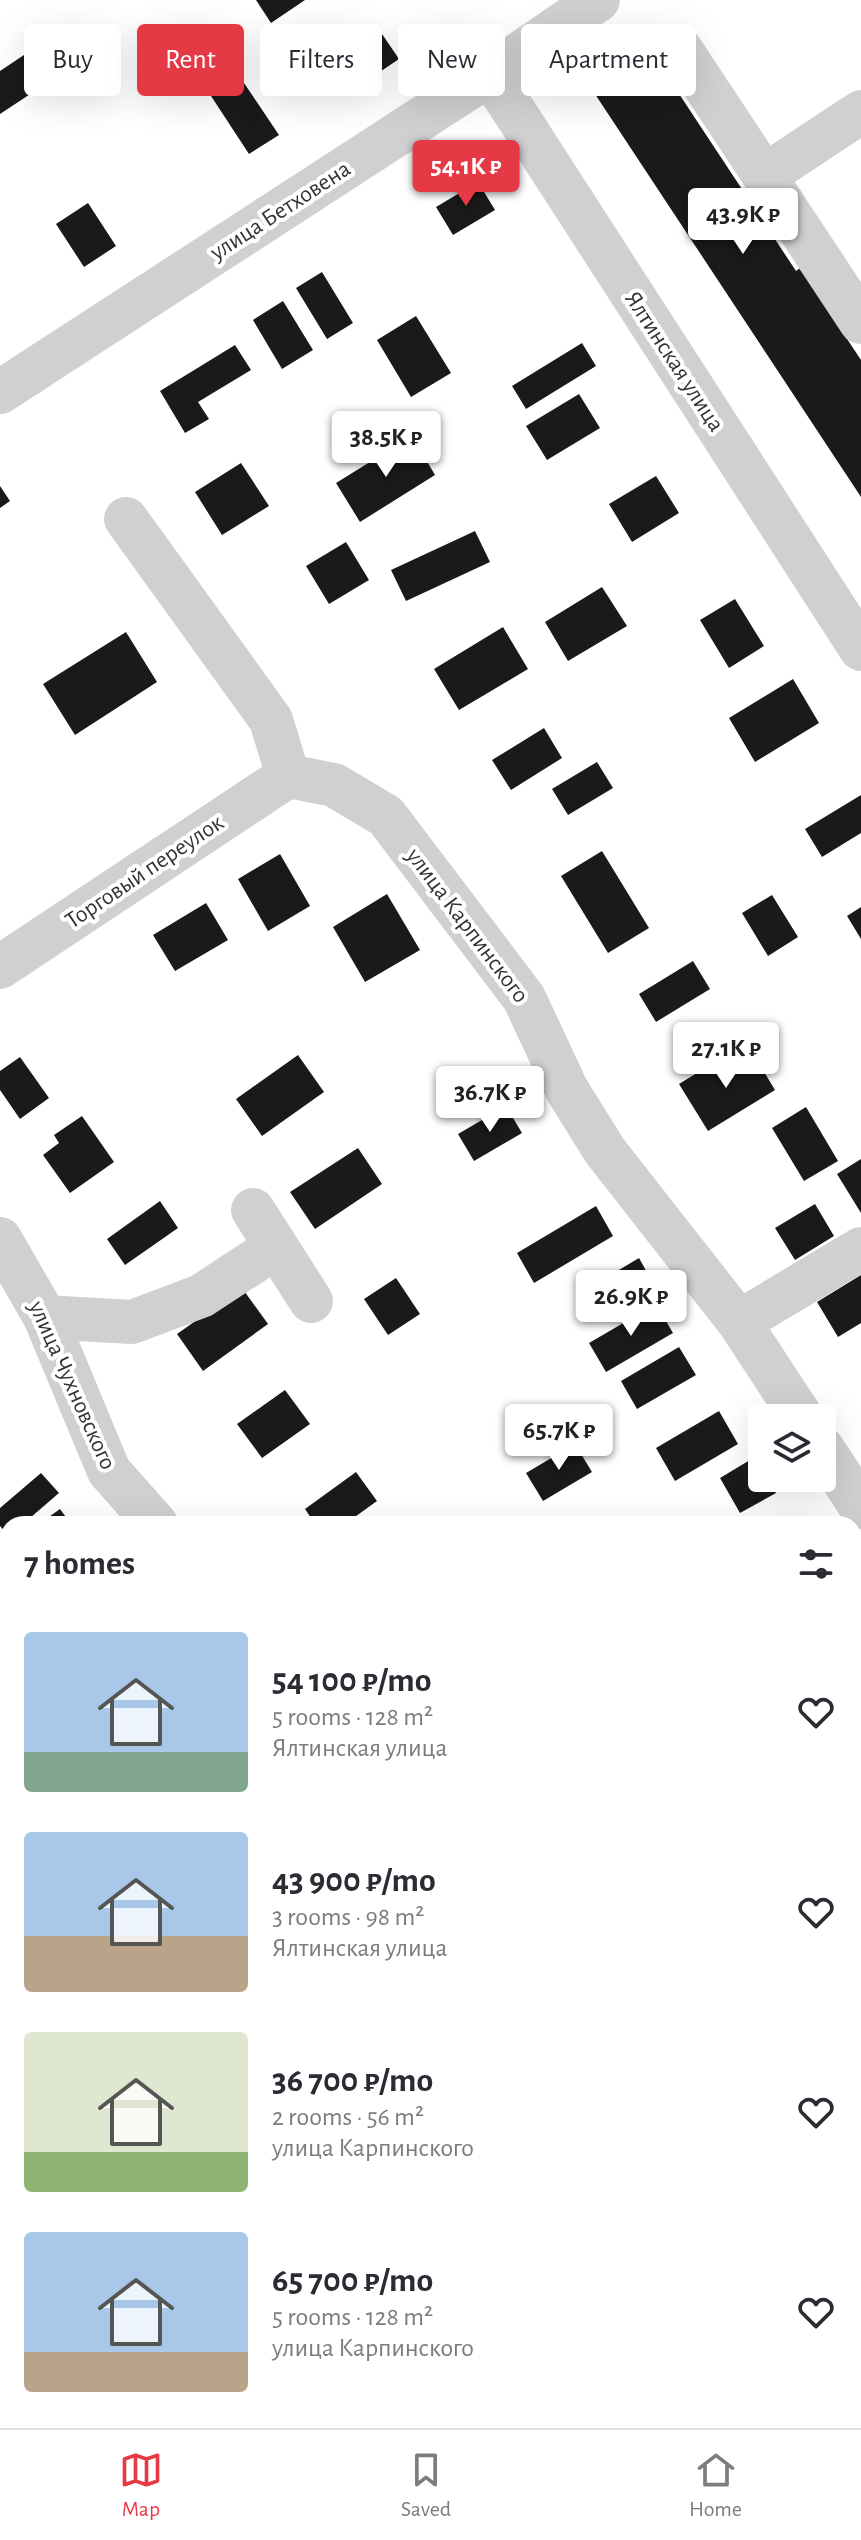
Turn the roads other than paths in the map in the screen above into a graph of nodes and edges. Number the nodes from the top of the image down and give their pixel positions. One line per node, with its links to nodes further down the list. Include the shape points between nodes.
1 (598, 0): 2 (street, улица Бетховена)
2 (505, 64)
3 (696, 73): 7 (street)
4 (456, 96): 9 (street, улица Бетховена)
5 (504, 96): 11 (street, Ялтинская улица)
6 (861, 112): 7 (street)
7 (764, 176): 8 (street)
8 (861, 322)
9 (0, 392)
10 (126, 519): 12 (street, via 271,720)
11 (861, 649)
12 (288, 776): 13 (street, Торговый переулок); 20 (street, улица Карпинского, via 334,785 386,816 524,998 567,1090 605,1151)
13 (0, 967)
14 (253, 1210): 16 (street)
15 (0, 1239): 19 (street, улица Чухновского)
16 (276, 1247): 18 (street); 19 (street, via 201,1296 132,1322)
17 (861, 1249): 20 (street)
18 (311, 1301)
19 (45, 1317): 24 (street, улица Чухновского, via 109,1471)
20 (739, 1322): 21 (street, улица Карпинского)
21 (793, 1404)
22 (836, 1469): 23 (street)
23 (861, 1507)
24 (149, 1516)

